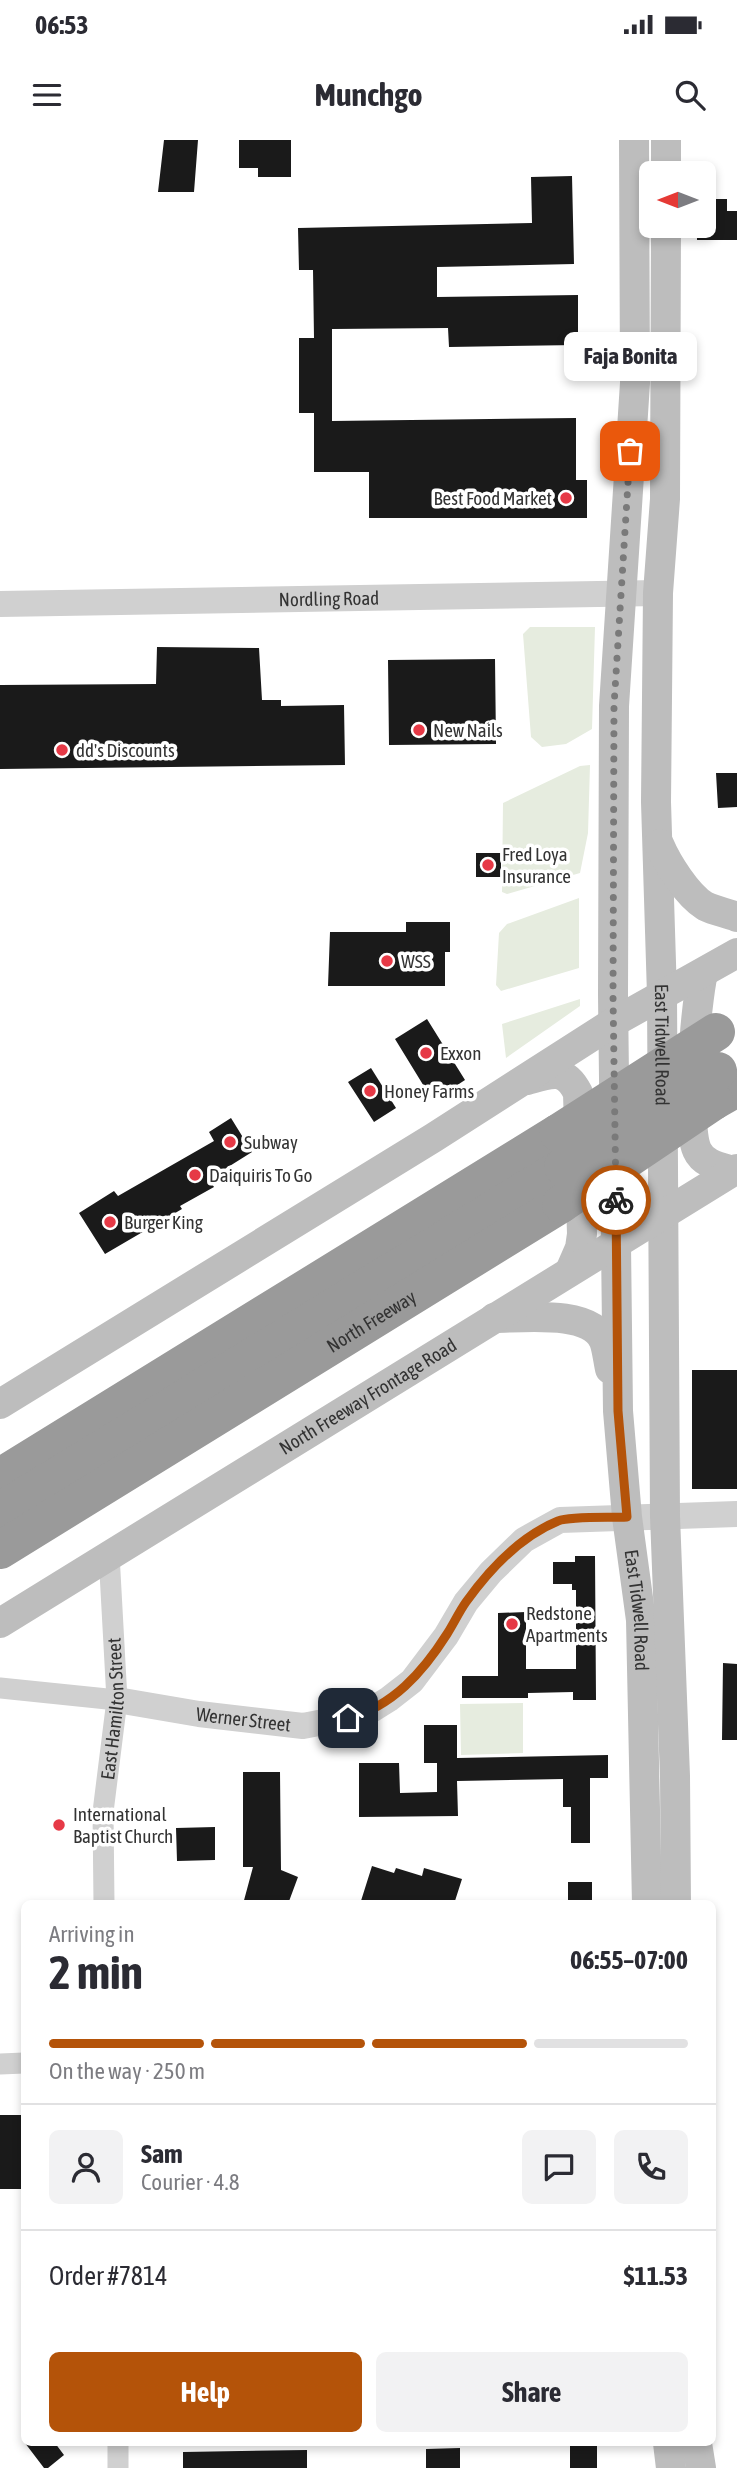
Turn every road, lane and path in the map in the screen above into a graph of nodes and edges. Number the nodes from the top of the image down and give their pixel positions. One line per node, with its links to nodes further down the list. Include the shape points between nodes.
1 (634, 140): 6 (main road, East Tidwell Road)
2 (666, 140): 3 (main road)
3 (666, 161)
4 (666, 238): 5 (main road, East Tidwell Road)
5 (666, 274): 6 (main road); 7 (main road, East Tidwell Road)
6 (635, 288): 8 (main road, East Tidwell Road, via 635,388)
7 (659, 593): 8 (street, Nordling Road); 11 (main road, East Tidwell Road)
8 (620, 594): 9 (street, Nordling Road); 10 (main road, East Tidwell Road)
9 (0, 604)
10 (614, 802): 11 (main road); 17 (main road, East Tidwell Road)
11 (656, 802): 12 (main road, East Tidwell Road)
12 (657, 838): 13 (main road, via 667,863 694,896); 16 (main road, East Tidwell Road)
13 (737, 917)
14 (737, 953): 15 (main road)
15 (703, 973): 16 (main road); 21 (main road, via 691,1131 697,1152 709,1163)
16 (662, 995): 17 (main road); 22 (main road, East Tidwell Road)
17 (614, 1022): 19 (main road); 23 (main road, East Tidwell Road)
18 (726, 1062): 20 (highway, North Freeway, bridge); 30 (highway, North Freeway, bridge, via 561,1204)
19 (522, 1082): 24 (main road, via 562,1074 578,1093 582,1234); 26 (main road)
20 (560, 1150): 28 (highway, North Freeway); 32 (highway, North Freeway)
21 (735, 1170): 22 (main road, North Freeway Frontage Road)
22 (662, 1216): 23 (main road, North Freeway Frontage Road); 34 (main road, East Tidwell Road)
23 (615, 1243): 24 (main road, North Freeway Frontage Road); 27 (main road, East Tidwell Road)
24 (569, 1271): 25 (main road, North Freeway Frontage Road)
25 (494, 1318): 27 (main road, via 561,1317 593,1328 604,1339); 37 (main road, North Freeway Frontage Road)
26 (0, 1404)
27 (618, 1411): 35 (main road, East Tidwell Road)
28 (37, 1454): 29 (highway); 31 (highway, North Freeway)
29 (0, 1464)
30 (129, 1470): 36 (highway, North Freeway); 38 (highway)
31 (0, 1476)
32 (0, 1511)
33 (737, 1514): 34 (street, Werner Street)
34 (665, 1516): 35 (street, Werner Street); 42 (main road, East Tidwell Road)
35 (627, 1517): 41 (street, Werner Street, via 560,1520 524,1540 466,1602 412,1681 365,1713 303,1726); 42 (main road, East Tidwell Road)
36 (0, 1550)
37 (109, 1555): 39 (main road, North Freeway Frontage Road); 41 (street, East Hamilton Street)
38 (0, 1565)
39 (0, 1623)
40 (0, 1688): 41 (street, Werner Street)
41 (117, 1700): 43 (street, East Hamilton Street, via 103,1812)
42 (659, 1720): 44 (main road, East Tidwell Road); 45 (main road, East Tidwell Road)
43 (104, 1900)
44 (647, 1900)
45 (676, 1900)
46 (21, 2063): 47 (street)
47 (0, 2064)
48 (118, 2446): 51 (street)
49 (668, 2446): 52 (main road)
50 (697, 2446): 53 (main road)
51 (118, 2468)
52 (671, 2468)
53 (701, 2468)

